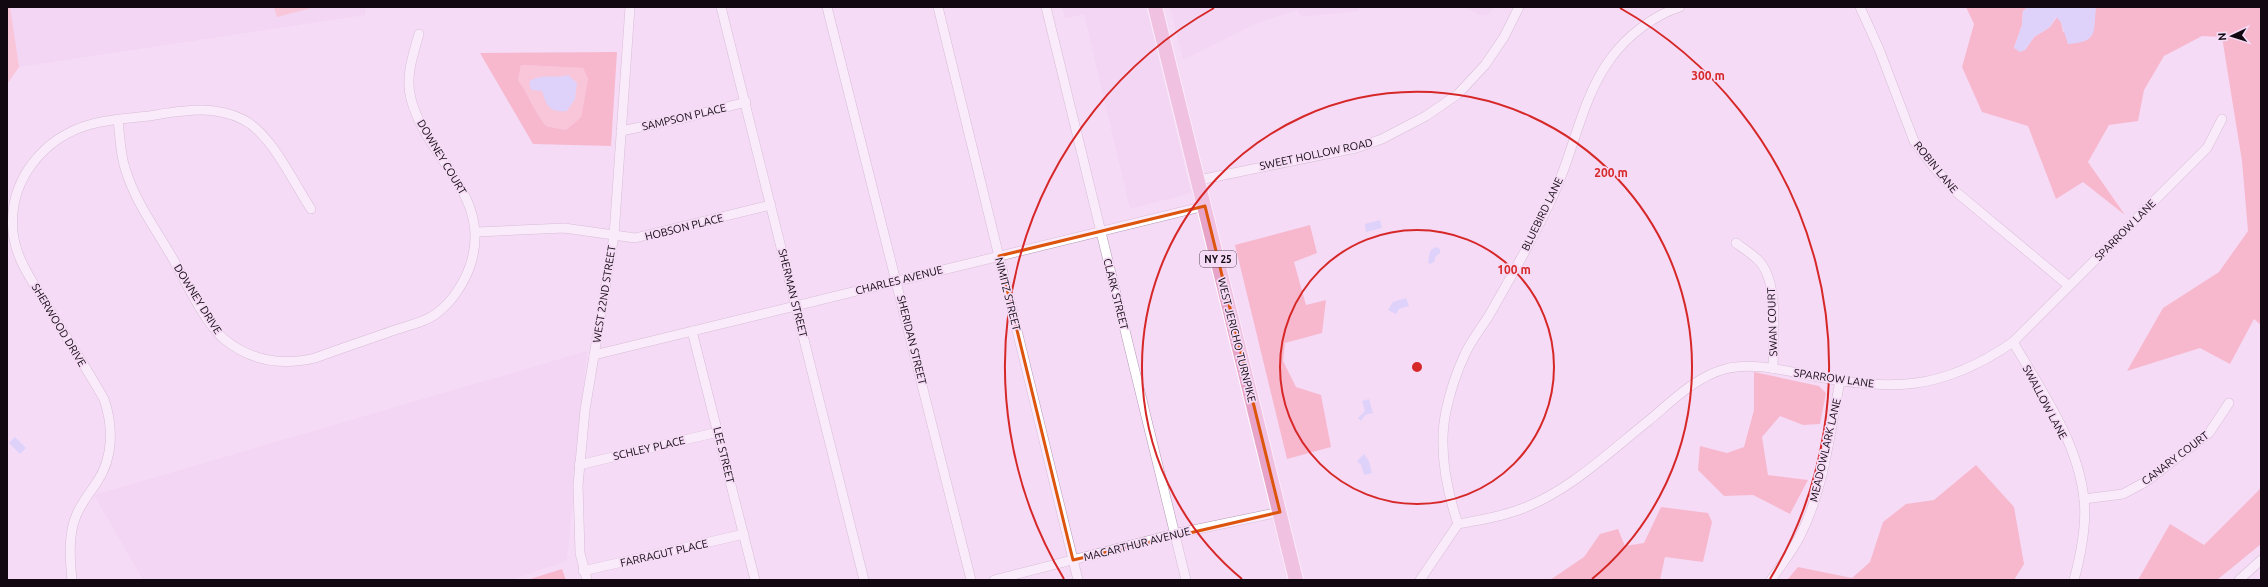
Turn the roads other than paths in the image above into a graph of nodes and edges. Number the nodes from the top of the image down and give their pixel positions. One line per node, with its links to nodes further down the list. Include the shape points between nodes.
1 (630, 7): 14 (street, WEST 22ND STREET)
2 (721, 7): 11 (street, SHERMAN STREET)
3 (827, 7): 24 (street, SHERIDAN STREET)
4 (938, 7): 23 (street, NIMITZ STREET)
5 (1046, 7): 20 (street, CLARK STREET)
6 (1155, 7): 15 (main road, WEST JERICHO TURNPIKE / NY 25)
7 (1519, 7): 15 (street, SWEET HOLLOW ROAD, via 1504,37 1485,65 1458,94 1426,116 1382,139 1356,148)
8 (1680, 7): 37 (street, BLUEBIRD LANE, via 1656,18 1630,37 1598,77 1552,199 1466,353 1446,412 1444,442 1444,472)
9 (1860, 7): 25 (street, ROBIN LANE, via 1914,141 1955,191)
10 (419, 34): 19 (street, DOWNEY COURT, via 408,78 410,98 418,120 464,193 472,210)
11 (746, 102): 14 (street, SAMPSON PLACE); 16 (street, SHERMAN STREET)
12 (2222, 119): 25 (street, SPARROW LANE, via 2207,148)
13 (118, 120): 18 (street, SHERWOOD DRIVE, via 205,109 244,120 272,147); 19 (street, DOWNEY DRIVE, via 124,167 137,200 210,322 223,338 253,356 276,362 310,359 437,313 466,278 474,254); 43 (street, SHERWOOD DRIVE, via 85,126 50,144 35,160 22,180 13,205 13,232 20,260 96,385 109,413 111,438 107,461 76,517 70,544)
14 (621, 131): 21 (street, WEST 22ND STREET)
15 (1199, 180): 17 (main road, WEST JERICHO TURNPIKE / NY 25)
16 (771, 206): 21 (street, HOBSON PLACE, via 635,238); 26 (street, SHERMAN STREET)
17 (1205, 206): 20 (street, CHARLES AVENUE); 36 (main road, WEST JERICHO TURNPIKE / NY 25)
18 (311, 209)
19 (476, 232): 21 (street, HOBSON PLACE, via 564,228)
20 (1101, 232): 23 (street, CHARLES AVENUE); 39 (street, CLARK STREET)
21 (614, 235): 29 (street, WEST 22ND STREET)
22 (1736, 243): 30 (street, SWAN COURT, via 1759,261 1770,280)
23 (998, 256): 24 (street, CHARLES AVENUE); 40 (street, NIMITZ STREET)
24 (897, 280): 26 (street, CHARLES AVENUE); 46 (street, SHERIDAN STREET)
25 (2069, 286): 28 (street, SPARROW LANE)
26 (796, 306): 27 (street, CHARLES AVENUE); 45 (street, SHERMAN STREET)
27 (692, 331): 29 (street, CHARLES AVENUE); 33 (street, LEE STREET)
28 (2013, 342): 31 (street, SPARROW LANE, via 1986,361 1938,380 1890,386); 35 (street, SWALLOW LANE, via 2061,426 2079,476)
29 (594, 355): 34 (street, WEST 22ND STREET)
30 (1773, 368): 31 (street, SPARROW LANE); 37 (street, SPARROW LANE, via 1726,369 1709,376 1690,387 1570,482 1547,496 1507,514)
31 (1840, 381): 52 (street, MEADOWLARK LANE, via 1822,474 1813,505 1789,555)
32 (2229, 403): 35 (street, CANARY COURT, via 2209,433 2147,481 2123,494)
33 (718, 432): 34 (street, SCHLEY PLACE); 38 (street, LEE STREET)
34 (580, 464): 42 (street, WEST 22ND STREET, via 577,520)
35 (2084, 499): 53 (street, SWALLOW LANE, via 2084,531)
36 (1280, 512): 39 (street, MACARTHUR AVENUE); 50 (main road, WEST JERICHO TURNPIKE / NY 25)
37 (1458, 524): 51 (street)
38 (744, 534): 42 (street, FARRAGUT PLACE); 44 (street, LEE STREET)
39 (1174, 534): 40 (street, MACARTHUR AVENUE); 49 (street, CLARK STREET)
40 (1073, 560): 47 (street, MACARTHUR AVENUE); 48 (street, NIMITZ STREET)
41 (2261, 560): 54 (street)
42 (585, 576)
43 (72, 580)
44 (755, 580)
45 (864, 580)
46 (971, 580)
47 (994, 580)
48 (1078, 580)
49 (1186, 580)
50 (1296, 580)
51 (1420, 580)
52 (1771, 580)
53 (2074, 580)
54 (2239, 580)

